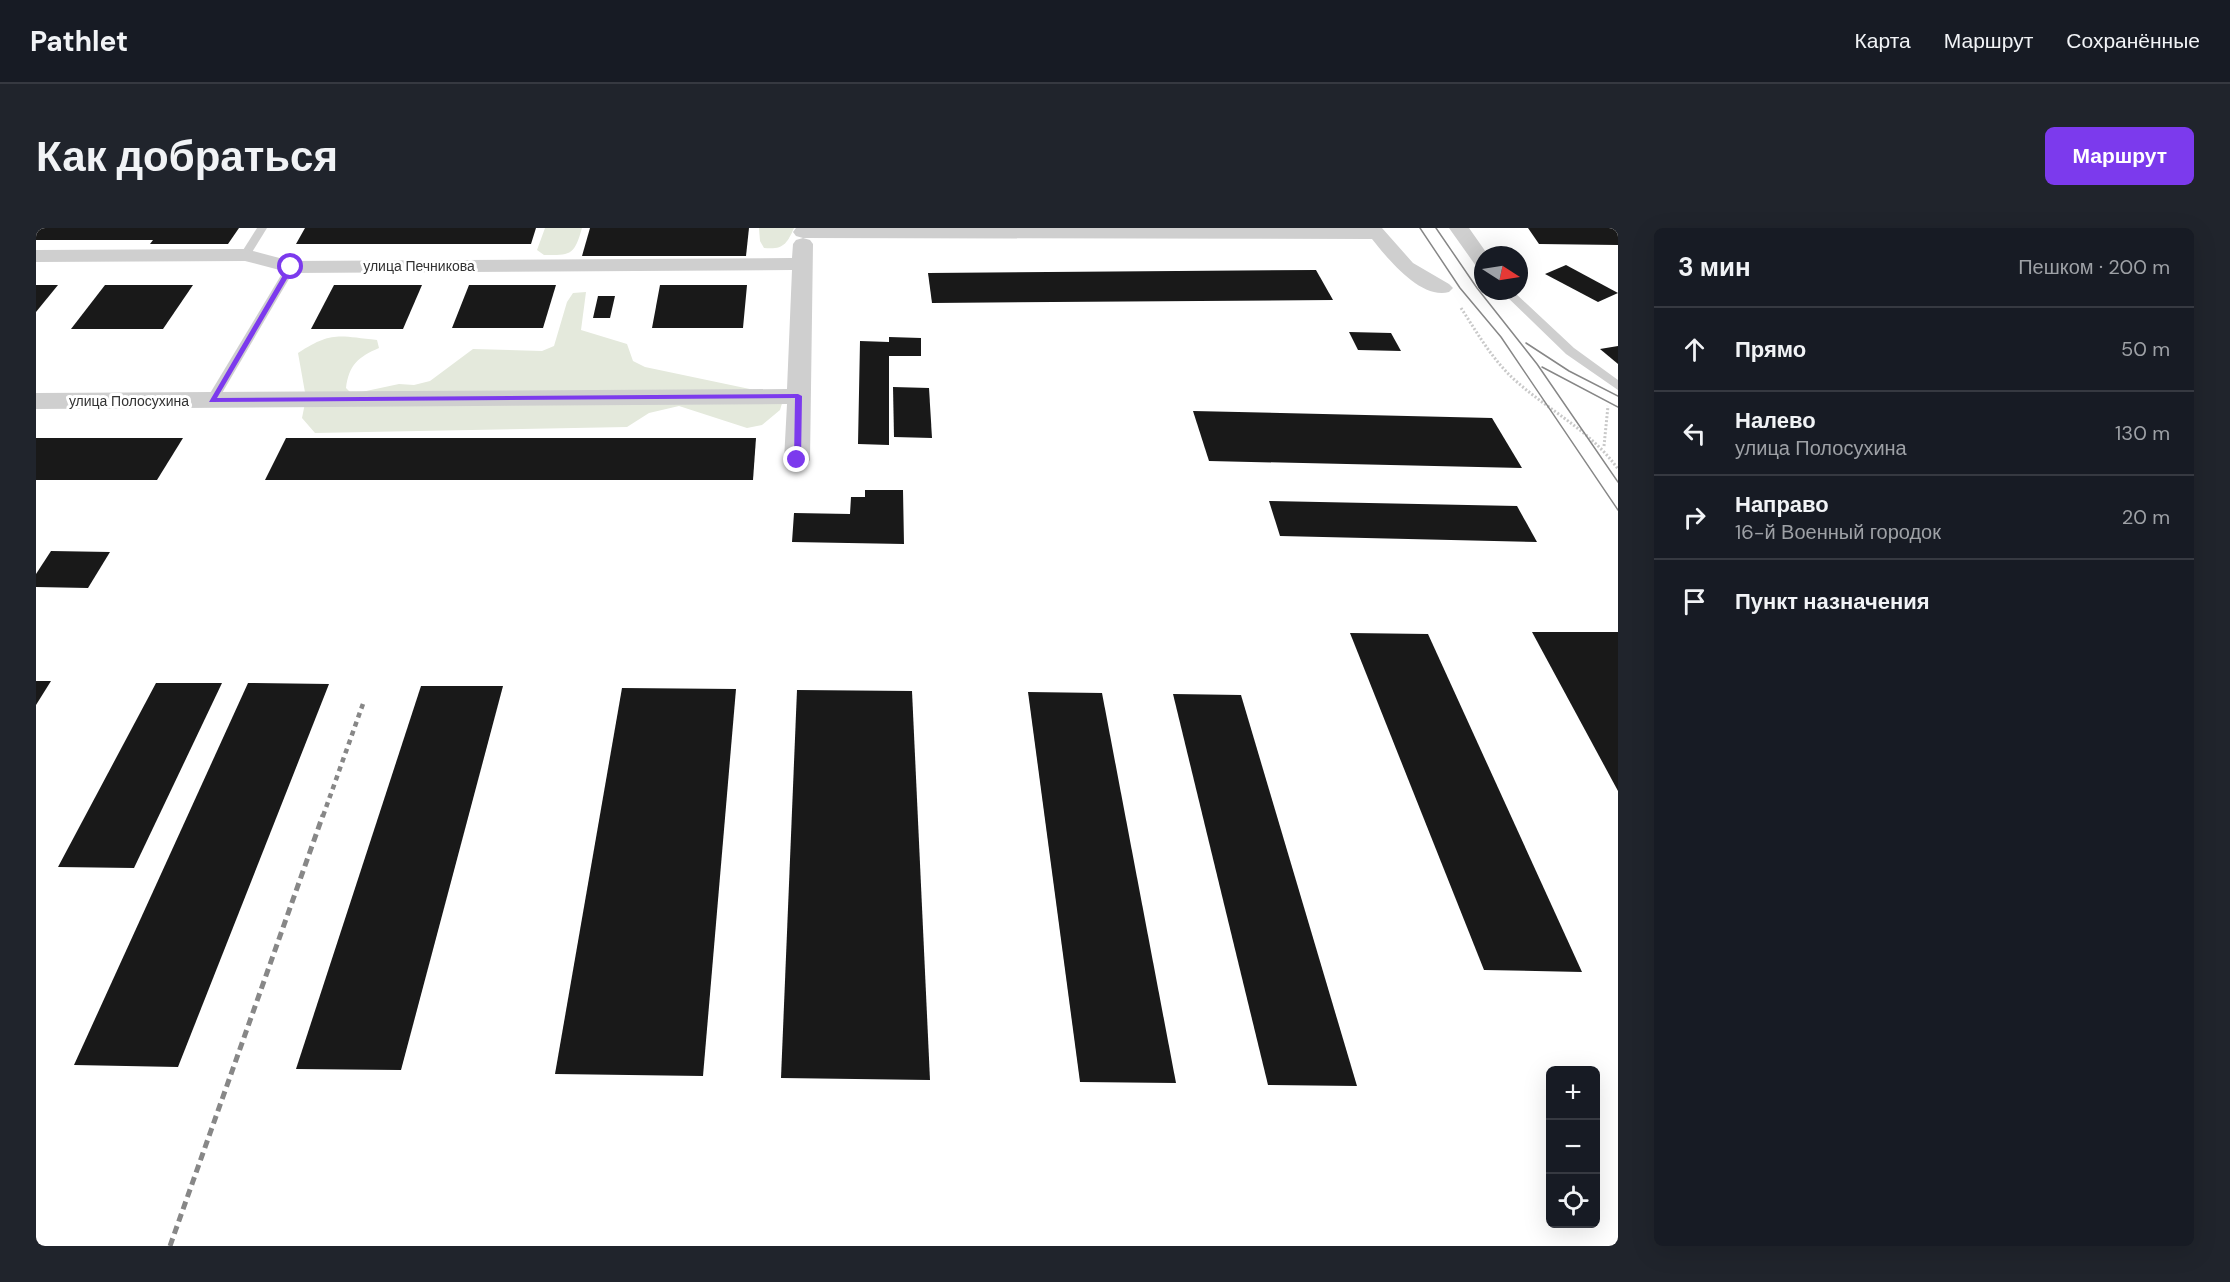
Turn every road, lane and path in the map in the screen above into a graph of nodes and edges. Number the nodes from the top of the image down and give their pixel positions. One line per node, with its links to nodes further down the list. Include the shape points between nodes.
1 (262, 228): 5 (lane)
2 (1459, 228): 4 (street)
3 (803, 230): 7 (street); 9 (street, via 1378,233 1406,267)
4 (1474, 249)
5 (245, 255): 6 (street, улица Печникова); 8 (street, улица Печникова)
6 (36, 256)
7 (803, 264): 8 (street, улица Печникова); 12 (street)
8 (291, 267): 13 (lane)
9 (1442, 288): 15 (path, via 1454,298 1499,364 1518,383)
10 (1516, 300): 11 (lane, via 1570,351)
11 (1615, 384): 15 (path)
12 (798, 396): 13 (street, улица Полосухина); 16 (street)
13 (212, 400): 14 (street, улица Полосухина)
14 (36, 401)
15 (1604, 447): 17 (path)
16 (797, 460)
17 (1618, 469)

